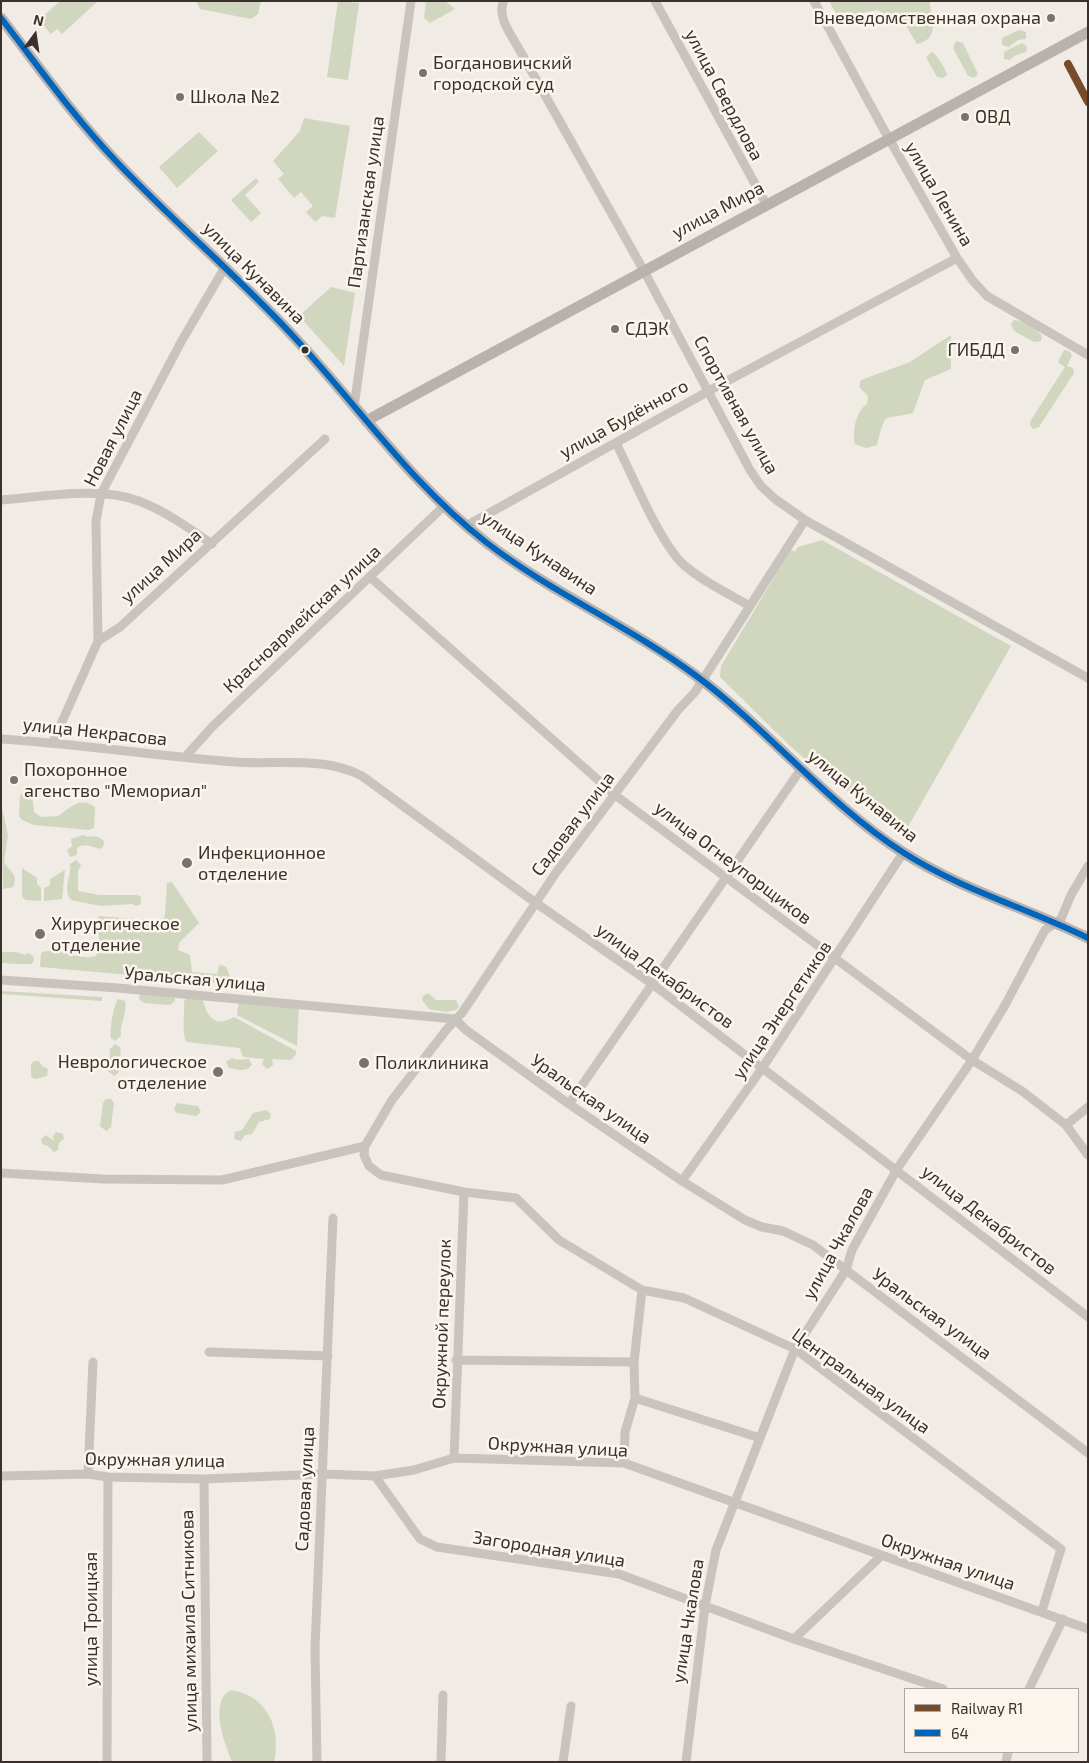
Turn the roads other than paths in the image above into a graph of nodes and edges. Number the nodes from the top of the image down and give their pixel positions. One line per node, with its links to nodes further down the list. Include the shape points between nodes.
1 (411, 1): 14 (street, Партизанская улица)
2 (655, 1): 8 (street, улица Свердлова)
3 (814, 1): 7 (street, улица Ленина)
4 (503, 4): 11 (street, Спортивная улица, via 501,15 519,50)
5 (1, 18): 10 (main road, улица Кунавина, via 112,158)
6 (1088, 32): 7 (main road, улица Мира)
7 (889, 138): 8 (main road, улица Мира); 9 (street, улица Ленина)
8 (766, 204): 11 (main road, улица Мира)
9 (957, 258): 12 (street, улица Ленина, via 987,296); 13 (street, улица Будённого)
10 (225, 268): 14 (main road, улица Кунавина, via 293,336); 18 (street, Новая улица, via 181,342)
11 (644, 270): 13 (street, Спортивная улица); 15 (main road, улица Мира)
12 (1088, 355)
13 (708, 391): 17 (street, улица Будённого); 21 (street, Спортивная улица, via 761,486)
14 (354, 407): 15 (main road, улица Кунавина)
15 (366, 421): 20 (main road, улица Кунавина)
16 (325, 439): 23 (street, улица Мира)
17 (616, 443): 22 (street, улица Будённого); 25 (street, via 668,544 683,564 710,584)
18 (101, 494): 19 (street); 23 (street, via 138,501 182,523); 26 (street, Новая улица, via 96,522)
19 (1, 500)
20 (444, 506): 22 (main road, улица Кунавина); 24 (street, Красноармейская улица)
21 (805, 520): 25 (street, Садовая улица); 27 (street, Спортивная улица)
22 (466, 526): 28 (main road, улица Кунавина, via 519,565)
23 (212, 544): 26 (street, улица Мира, via 120,627)
24 (371, 578): 31 (street, Красноармейская улица, via 226,713); 33 (street, улица Огнеупорщиков)
25 (750, 606): 28 (street, Садовая улица)
26 (98, 641): 30 (street)
27 (1088, 678)
28 (703, 681): 32 (main road, улица Кунавина); 33 (street, Садовая улица)
29 (1, 739): 30 (street, улица Некрасова)
30 (54, 742): 31 (street, улица Некрасова)
31 (184, 757): 37 (street, улица Декабристов, via 329,764 346,768 362,776)
32 (801, 769): 34 (main road, улица Кунавина); 36 (street)
33 (616, 795): 36 (street, улица Огнеупорщиков); 37 (street, Садовая улица)
34 (903, 852): 38 (main road, улица Кунавина, via 944,877); 40 (street, улица Энергетиков)
35 (1088, 866): 38 (street, улица Чкалова, via 1061,919)
36 (726, 876): 40 (street, улица Огнеупорщиков); 42 (street)
37 (536, 903): 42 (street, улица Декабристов); 43 (street, Садовая улица)
38 (1055, 924): 39 (main road, улица Кунавина); 44 (street, улица Чкалова, via 1045,930)
39 (1088, 938)
40 (835, 960): 44 (street, улица Огнеупорщиков); 45 (street, улица Энергетиков)
41 (1, 980): 43 (street, Уральская улица)
42 (651, 983): 45 (street, улица Декабристов); 46 (street)
43 (455, 1019): 46 (street, Уральская улица); 49 (street, Садовая улица, via 392,1100)
44 (972, 1060): 48 (street, улица Огнеупорщиков, via 1022,1091); 51 (street, улица Чкалова)
45 (763, 1068): 51 (street, улица Декабристов); 53 (street, улица Энергетиков)
46 (568, 1104): 53 (street, Уральская улица)
47 (1088, 1107): 48 (street)
48 (1066, 1125): 50 (street, улица Огнеупорщиков)
49 (365, 1146): 52 (street, via 222,1180 103,1179); 54 (street, Центральная улица, via 364,1155 369,1166 381,1175)
50 (1088, 1155)
51 (897, 1169): 56 (street, улица Чкалова, via 852,1250); 58 (street, улица Декабристов)
52 (1, 1172)
53 (682, 1181): 56 (street, Уральская улица, via 745,1220 783,1231 813,1245)
54 (464, 1192): 57 (street, Центральная улица, via 516,1198 559,1240); 62 (street, Окружной переулок)
55 (333, 1218): 61 (street, Садовая улица)
56 (846, 1270): 59 (street, улица Чкалова); 67 (street, Уральская улица)
57 (642, 1290): 59 (street, Центральная улица, via 684,1298); 64 (street)
58 (1088, 1317)
59 (795, 1349): 66 (street, улица Чкалова); 79 (street, Центральная улица, via 1062,1549)
60 (209, 1352): 61 (street)
61 (328, 1356): 71 (street, Садовая улица)
62 (456, 1360): 64 (street); 68 (street, Окружной переулок)
63 (92, 1362): 70 (street)
64 (634, 1362): 65 (street)
65 (635, 1398): 66 (street); 69 (street, via 625,1432)
66 (760, 1438): 76 (street, улица Чкалова)
67 (1088, 1453)
68 (454, 1458): 69 (street, Окружная улица); 73 (street, Окружная улица, via 414,1470)
69 (624, 1463): 76 (street, Окружная улица)
70 (88, 1474): 72 (street, Окружная улица); 74 (street, Окружная улица)
71 (324, 1474): 73 (street, Окружная улица); 75 (street, Окружная улица); 89 (street, Садовая улица, via 319,1518 315,1648)
72 (1, 1476)
73 (375, 1476): 78 (street, Загородная улица, via 420,1539 428,1544 619,1574)
74 (108, 1477): 75 (street, Окружная улица); 87 (street, улица Троицкая)
75 (204, 1479): 88 (street, улица михаила Ситникова)
76 (736, 1503): 77 (street, Окружная улица); 78 (street, улица Чкалова, via 716,1550)
77 (881, 1556): 79 (street, Окружная улица); 82 (street)
78 (705, 1606): 82 (street, Загородная улица); 92 (street, улица Чкалова)
79 (1042, 1612): 80 (street, Окружная улица)
80 (1063, 1619): 81 (street, Окружная улица); 84 (street)
81 (1088, 1629)
82 (794, 1639): 83 (street, Загородная улица)
83 (940, 1688)
84 (1029, 1688)
85 (443, 1694): 90 (street)
86 (571, 1706): 91 (street)
87 (107, 1762)
88 (207, 1762)
89 (317, 1762)
90 (441, 1762)
91 (563, 1762)
92 (686, 1762)

